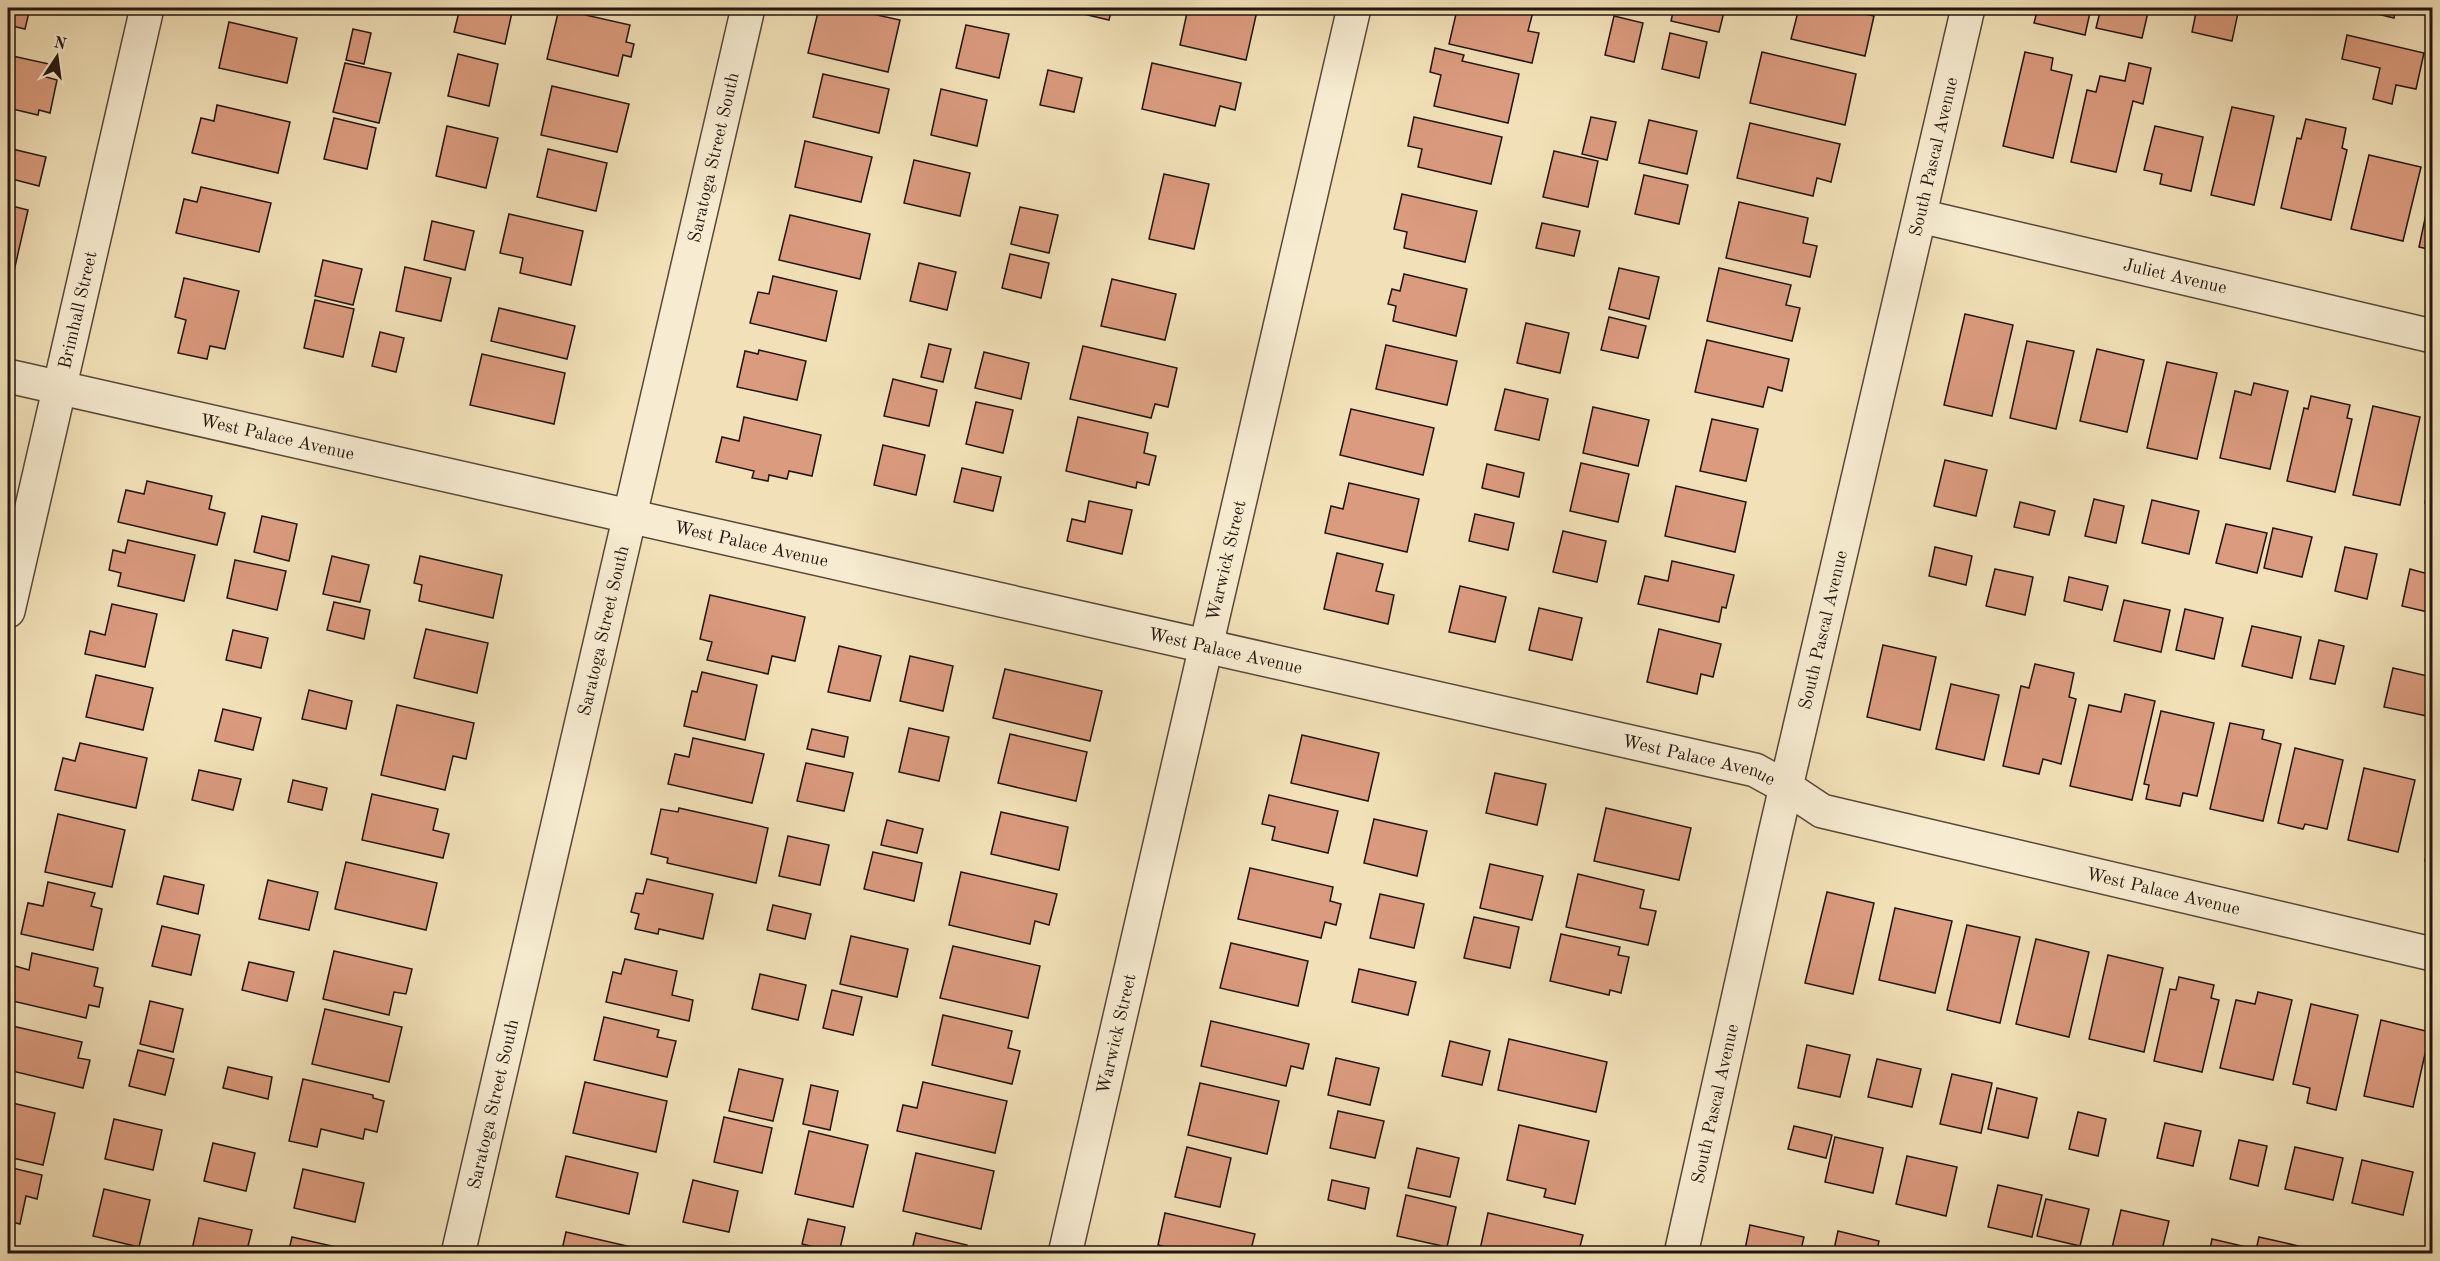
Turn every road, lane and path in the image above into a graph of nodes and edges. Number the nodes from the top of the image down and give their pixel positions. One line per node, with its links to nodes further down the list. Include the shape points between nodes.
1 (147, 8): 8 (street, Brimhall Street)
2 (748, 8): 9 (street, Saratoga Street South)
3 (1354, 8): 11 (street, Warwick Street)
4 (1968, 8): 5 (street, South Pascal Avenue)
5 (1920, 216): 6 (street, Juliet Avenue); 12 (street, South Pascal Avenue)
6 (2433, 336)
7 (8, 376): 8 (street, West Palace Avenue)
8 (59, 387): 9 (street, West Palace Avenue); 10 (street, Brimhall Street)
9 (630, 516): 11 (street, West Palace Avenue); 14 (street, Saratoga Street South)
10 (8, 611)
11 (1207, 646): 12 (street, West Palace Avenue, via 1755,770); 15 (street, Warwick Street)
12 (1786, 787): 13 (street, West Palace Avenue, via 1822,811); 16 (street, South Pascal Avenue)
13 (2433, 954)
14 (458, 1254)
15 (1065, 1254)
16 (1681, 1254)

